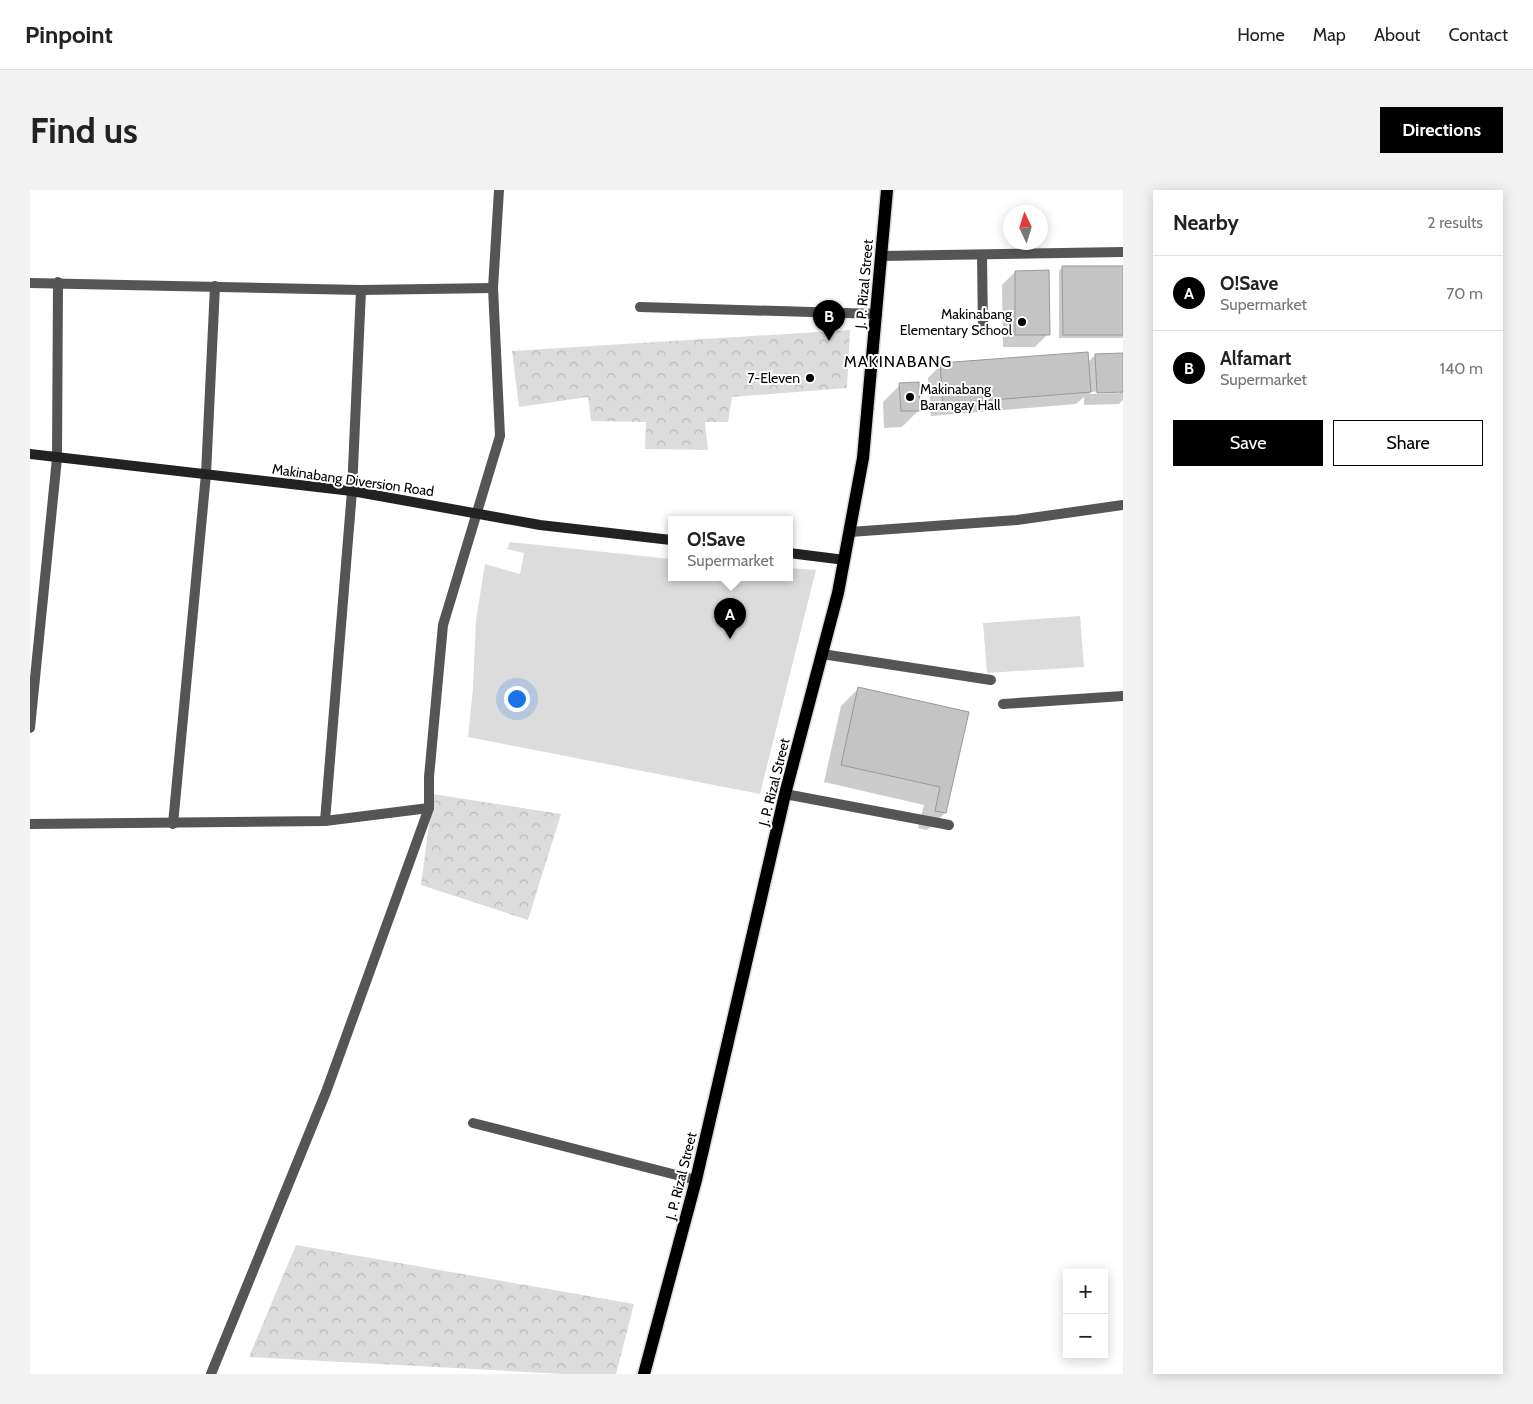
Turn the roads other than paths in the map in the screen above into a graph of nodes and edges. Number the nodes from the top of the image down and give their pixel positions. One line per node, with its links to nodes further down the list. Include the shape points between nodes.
1 (499, 190): 9 (street)
2 (887, 190): 5 (main road, J. P. Rizal Street)
3 (1123, 252): 4 (street)
4 (982, 255): 5 (street); 13 (street)
5 (882, 256): 12 (main road, J. P. Rizal Street)
6 (30, 282): 7 (street)
7 (58, 282): 8 (street); 15 (street)
8 (215, 286): 10 (street); 16 (street)
9 (493, 288): 10 (street); 19 (street, via 500,436)
10 (361, 290): 17 (street)
11 (640, 307): 12 (street)
12 (877, 314): 20 (main road, J. P. Rizal Street, via 864,458)
13 (982, 330)
14 (30, 454): 15 (street, Makinabang Diversion Road)
15 (57, 458): 16 (street, Makinabang Diversion Road); 28 (street)
16 (206, 474): 17 (street, Makinabang Diversion Road); 33 (street)
17 (352, 491): 19 (street, Makinabang Diversion Road); 31 (street)
18 (1123, 506): 20 (street, via 1017,520)
19 (476, 514): 21 (street, Makinabang Diversion Road); 30 (street, via 444,625 429,777)
20 (850, 532): 23 (main road, J. P. Rizal Street)
21 (668, 540)
22 (793, 554): 23 (street)
23 (845, 560): 24 (main road, J. P. Rizal Street)
24 (822, 654): 25 (street); 29 (main road, J. P. Rizal Street)
25 (991, 680)
26 (1123, 696): 27 (street)
27 (1003, 704)
28 (30, 728)
29 (786, 794): 34 (street); 36 (main road, J. P. Rizal Street)
30 (429, 808): 31 (street); 37 (street, via 326,1092)
31 (325, 821): 33 (street)
32 (30, 824): 33 (street)
33 (173, 824)
34 (949, 825)
35 (473, 1123): 36 (street)
36 (696, 1180): 38 (main road, J. P. Rizal Street)
37 (212, 1374)
38 (644, 1374)

